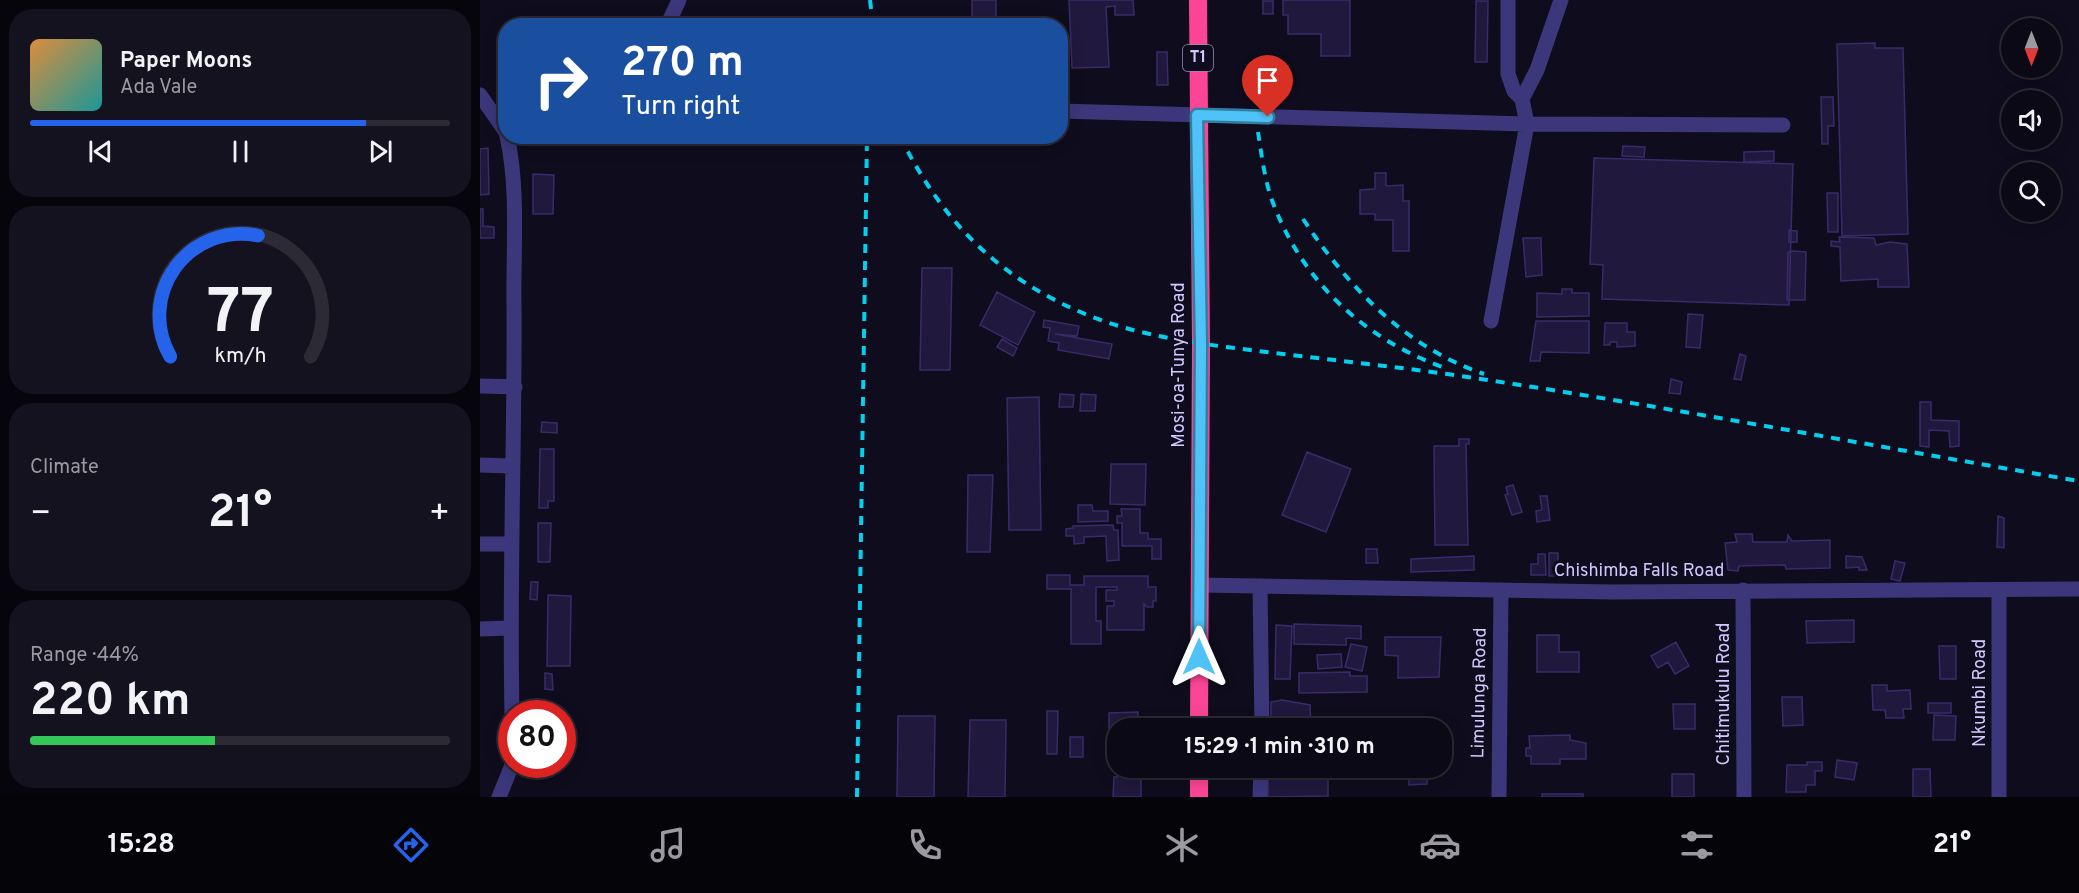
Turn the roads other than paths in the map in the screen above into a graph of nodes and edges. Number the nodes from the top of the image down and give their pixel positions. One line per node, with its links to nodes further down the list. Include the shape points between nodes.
1 (679, 0): 5 (street)
2 (1198, 0): 9 (highway, Mosi-oa-Tunya Road / T1)
3 (1508, 0): 7 (street, via 1508,74 1514,91)
4 (1561, 0): 7 (street)
5 (670, 18)
6 (480, 95): 10 (street)
7 (1522, 99): 11 (street)
8 (1068, 111): 9 (street)
9 (1197, 115): 11 (street); 21 (highway, Mosi-oa-Tunya Road / T1, via 1201,344)
10 (498, 121)
11 (1527, 124): 12 (street); 14 (street)
12 (1783, 125)
13 (508, 144): 16 (street)
14 (1491, 321)
15 (480, 386): 16 (street)
16 (515, 387): 18 (street)
17 (480, 465): 18 (street)
18 (512, 466): 20 (street)
19 (480, 544): 20 (street)
20 (511, 544): 27 (street)
21 (1199, 585): 22 (street, Chishimba Falls Road); 30 (highway, Mosi-oa-Tunya Road / T1)
22 (1260, 586): 24 (street, Chishimba Falls Road); 31 (street)
23 (2079, 589): 26 (street, Chishimba Falls Road)
24 (1501, 590): 25 (street, Chishimba Falls Road); 38 (street, Limulunga Road)
25 (1743, 590): 26 (street, Chishimba Falls Road); 39 (street, Chitimukulu Road)
26 (1999, 590): 40 (street, Nkumbi Road)
27 (510, 628): 28 (street); 29 (street)
28 (480, 629)
29 (512, 700)
30 (1199, 718)
31 (1262, 718)
32 (507, 778): 35 (street)
33 (1199, 778): 36 (highway)
34 (1261, 778): 37 (street)
35 (499, 797)
36 (1199, 797)
37 (1260, 797)
38 (1499, 797)
39 (1744, 797)
40 (1999, 797)

